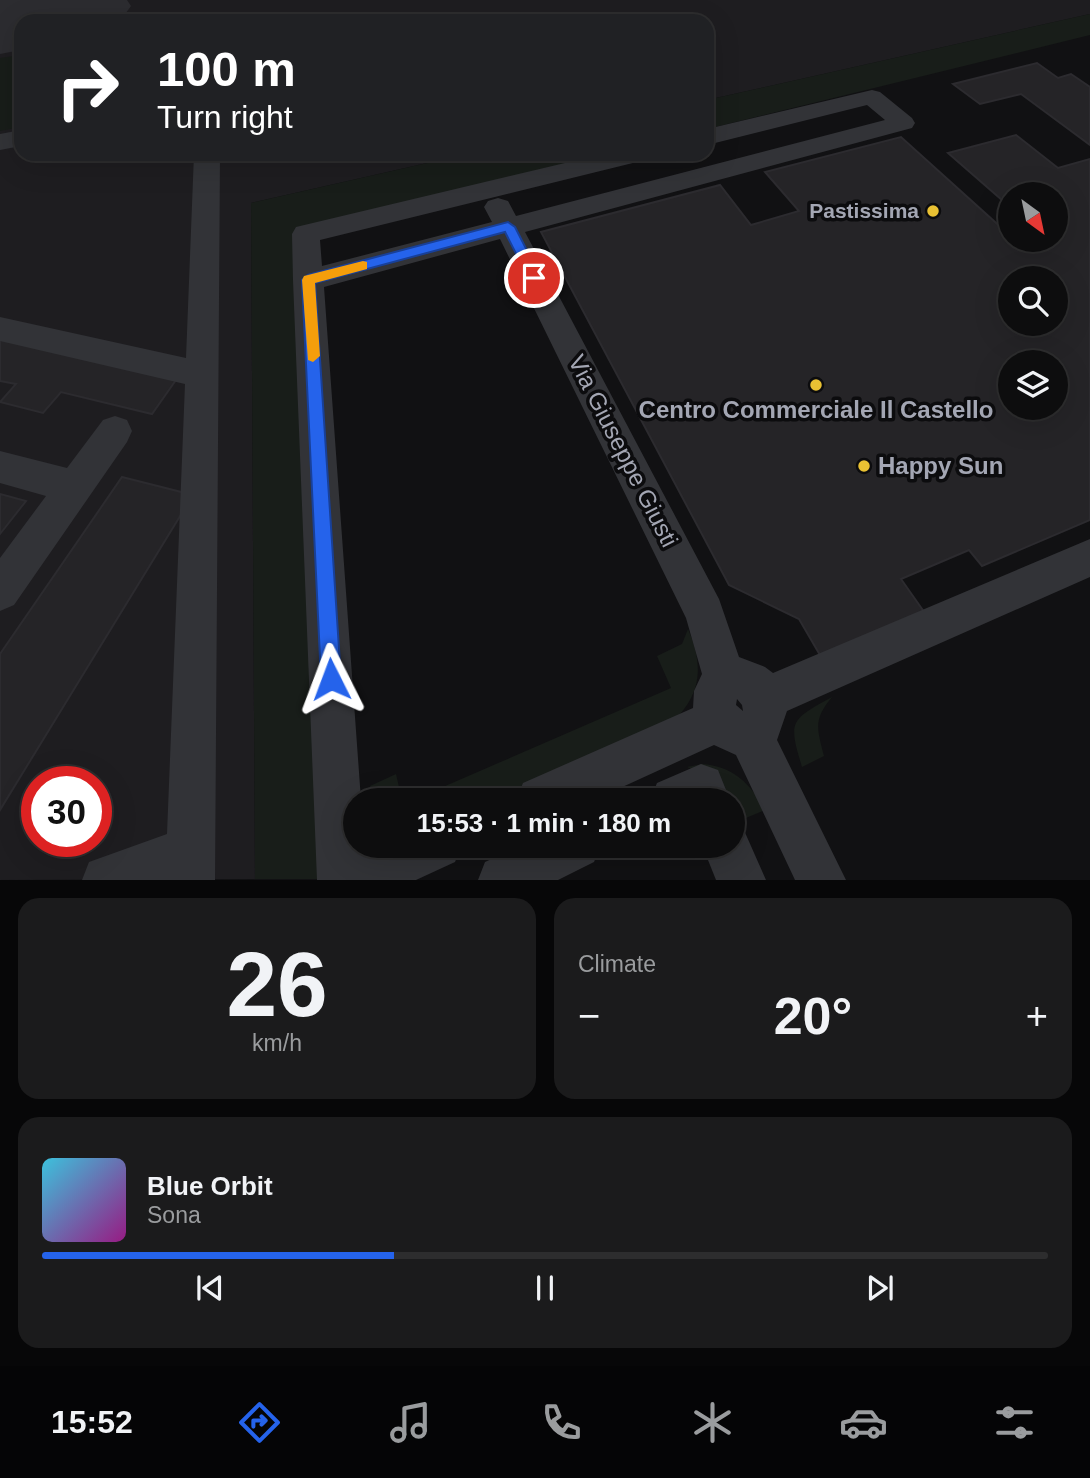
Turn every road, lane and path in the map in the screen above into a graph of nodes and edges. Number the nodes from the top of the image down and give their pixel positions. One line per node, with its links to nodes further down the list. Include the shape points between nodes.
1 (714, 135): 5 (street, via 872,97 903,123)
2 (714, 158): 5 (street)
3 (207, 161): 10 (street)
4 (607, 161): 6 (street)
5 (724, 170): 7 (street)
6 (489, 190): 7 (street, Via Giuseppe Giusti); 8 (street, via 306,234)
7 (508, 227): 8 (street); 16 (street, Via Giuseppe Giusti, via 705,613)
8 (308, 280): 24 (street)
9 (0, 329): 10 (street)
10 (203, 375): 22 (street)
11 (116, 431): 13 (street)
12 (0, 467): 13 (street)
13 (75, 487): 15 (street)
14 (1090, 558): 16 (street)
15 (0, 591)
16 (739, 708): 17 (street); 27 (street, Via Giuseppe Giusti)
17 (603, 787)
18 (408, 858): 25 (street)
19 (535, 858): 21 (street)
20 (732, 858): 26 (street)
21 (516, 864)
22 (191, 865): 23 (street)
23 (107, 880)
24 (342, 880)
25 (357, 880)
26 (741, 880)
27 (821, 880)

